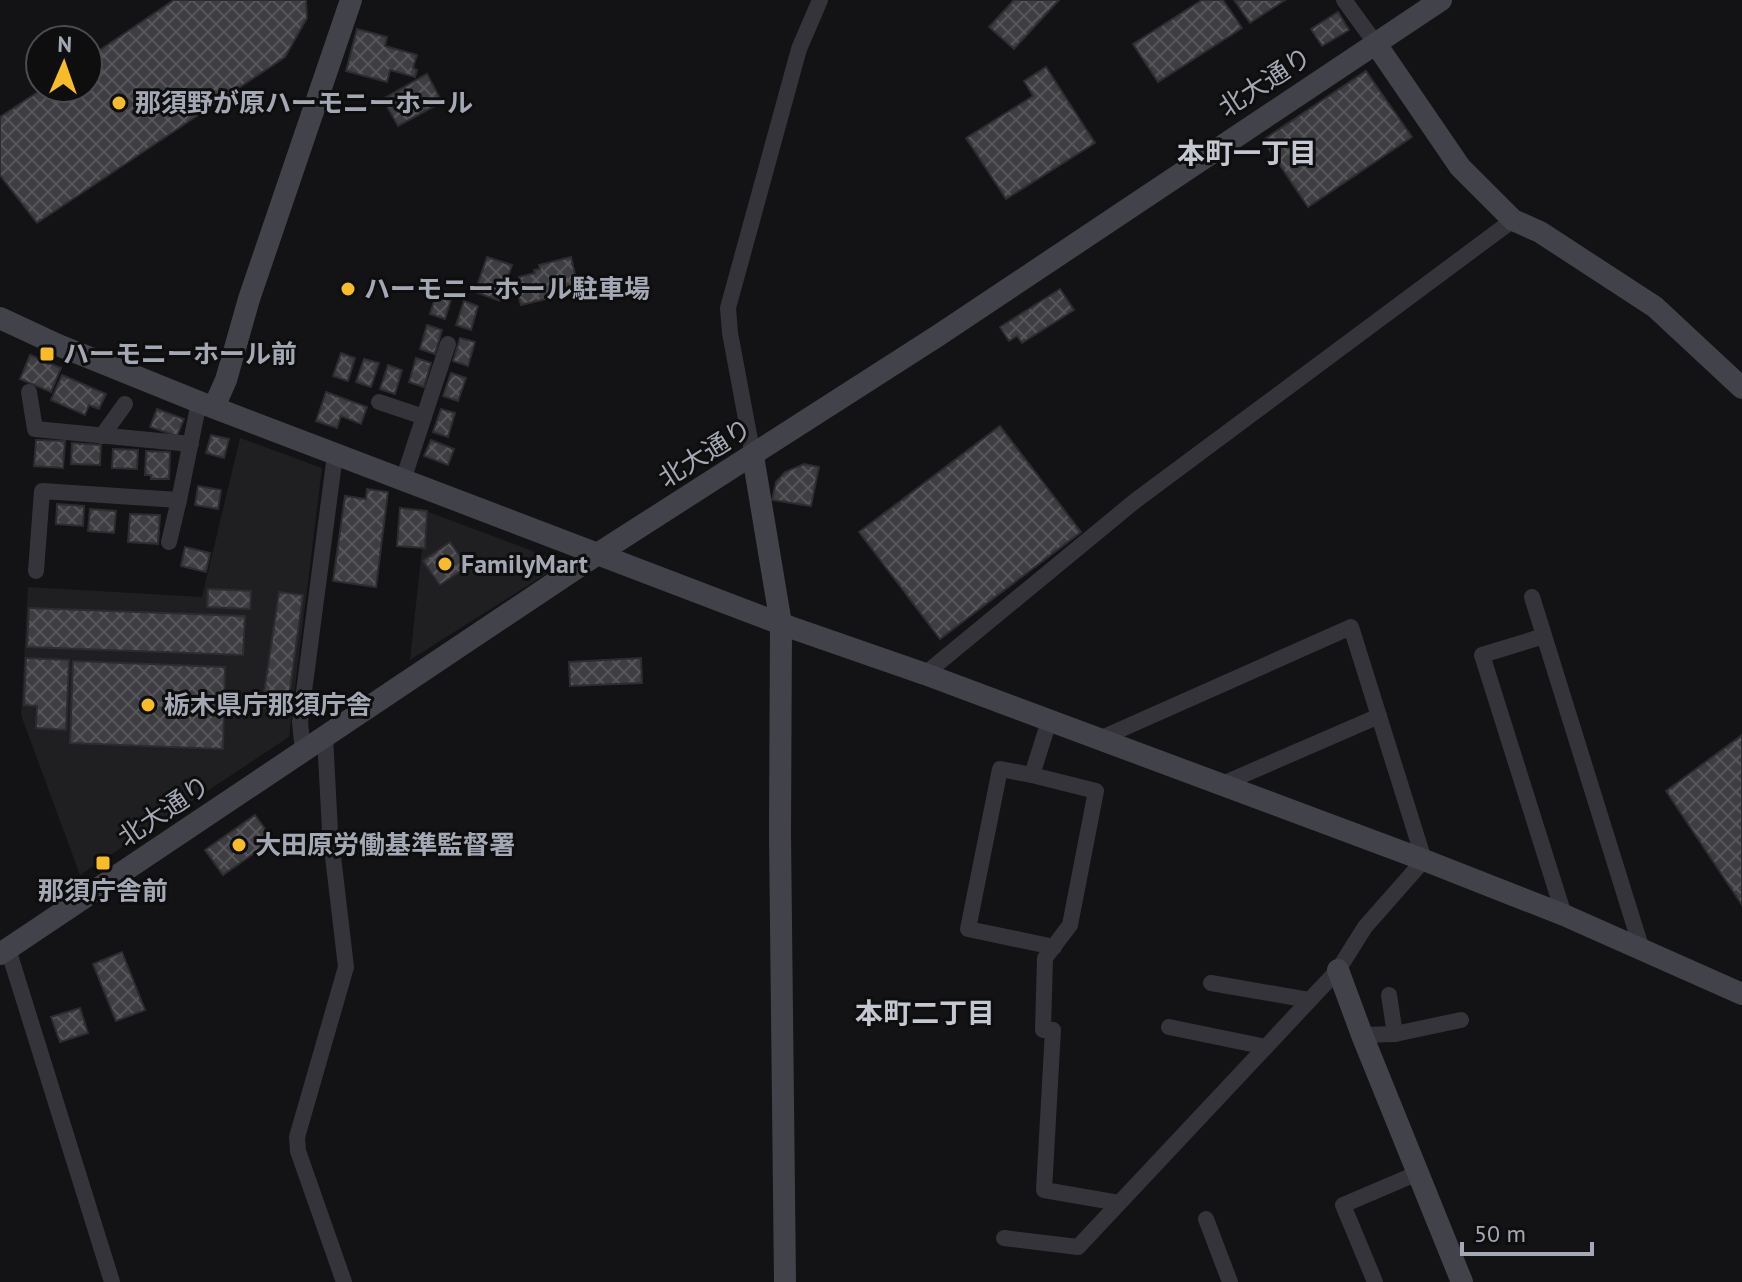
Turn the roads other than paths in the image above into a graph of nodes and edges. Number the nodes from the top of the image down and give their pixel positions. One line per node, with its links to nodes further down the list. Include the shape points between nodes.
1 (351, 0): 13 (street, via 226,380)
2 (1344, 0): 5 (street)
3 (1441, 0): 5 (street, 北大通り)
4 (814, 3): 18 (street, via 728,308)
5 (1376, 44): 6 (street, via 1460,167); 18 (street, 北大通り)
6 (1513, 220): 9 (street, via 1655,307); 27 (street, via 1135,501)
7 (0, 318): 13 (street)
8 (448, 344): 14 (street)
9 (1742, 388)
10 (29, 392): 15 (street, via 35,429)
11 (379, 402): 14 (street)
12 (125, 404): 15 (street)
13 (206, 404): 16 (street); 17 (street)
14 (424, 417): 19 (street)
15 (102, 436): 16 (street)
16 (191, 444): 20 (street)
17 (335, 455): 19 (street); 32 (street, via 300,722)
18 (753, 456): 22 (street, 北大通り); 25 (street)
19 (403, 480): 22 (street)
20 (179, 500): 21 (street); 23 (street, via 42,491)
21 (169, 542)
22 (599, 553): 25 (street); 30 (street, 北大通り)
23 (36, 571)
24 (1532, 597): 26 (street)
25 (781, 624): 27 (street); 56 (street)
26 (1544, 636): 36 (street, via 1482,655); 38 (street)
27 (925, 674): 29 (street)
28 (1379, 716): 31 (street, via 1351,627); 34 (street); 35 (street)
29 (1049, 721): 31 (street); 33 (street)
30 (325, 737): 32 (street, 北大通り); 55 (street, via 346,967 297,1137)
31 (1097, 740): 34 (street)
32 (303, 752): 39 (street, 北大通り)
33 (1032, 775): 37 (street, via 1096,791 1070,925); 37 (street, via 1000,769 968,929)
34 (1220, 785): 35 (street)
35 (1424, 860): 36 (street); 40 (street, via 1365,927)
36 (1564, 915): 38 (street)
37 (1054, 947): 51 (street, via 1045,958 1043,1030 1053,1030 1044,1190)
38 (1642, 950): 42 (street)
39 (4, 952): 54 (street)
40 (1338, 970): 44 (street); 48 (street)
41 (1211, 983): 44 (street)
42 (1742, 994)
43 (1389, 995): 47 (street)
44 (1309, 1000): 49 (street)
45 (1461, 1020): 47 (street)
46 (1169, 1027): 49 (street)
47 (1395, 1034): 48 (street)
48 (1362, 1035): 50 (street)
49 (1266, 1047): 51 (street)
50 (1418, 1173): 58 (street, via 1343,1205); 59 (street)
51 (1119, 1203): 53 (street, via 1078,1247)
52 (1206, 1219): 57 (street)
53 (1004, 1238)
54 (112, 1282)
55 (344, 1282)
56 (785, 1282)
57 (1230, 1282)
58 (1375, 1282)
59 (1462, 1282)

